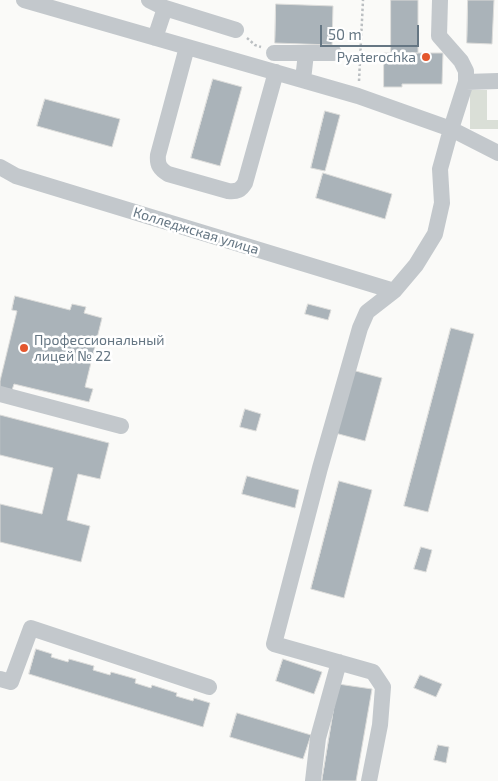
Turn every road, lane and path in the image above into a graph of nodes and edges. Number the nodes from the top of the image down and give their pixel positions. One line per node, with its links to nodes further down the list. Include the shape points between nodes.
1 (24, 0): 5 (street)
2 (149, 0): 6 (street)
3 (363, 0): 17 (path)
4 (440, 0): 16 (street, via 439,36 466,71)
5 (59, 5): 8 (street)
6 (165, 8): 7 (street); 8 (street)
7 (236, 30): 10 (path, via 254,44)
8 (155, 38): 9 (street)
9 (187, 47): 13 (street); 13 (street, via 158,163 168,174 228,191 235,192 245,183)
10 (274, 53): 11 (street)
11 (306, 53): 12 (street); 14 (street)
12 (334, 53)
13 (276, 72): 14 (street)
14 (303, 80): 17 (street)
15 (498, 81): 16 (street)
16 (466, 82): 18 (street)
17 (358, 96): 18 (street)
18 (450, 129): 19 (street); 21 (street, via 440,169 442,203 435,234 416,265)
19 (498, 153)
20 (0, 167): 21 (street, Колледжская улица, via 16,176)
21 (394, 291): 24 (street, via 367,312 360,328 274,644)
22 (0, 394): 23 (street)
23 (121, 426)
24 (339, 662): 27 (street, via 318,738); 28 (street, via 373,672 383,687 380,725)
25 (0, 679): 26 (street, via 11,682 31,628)
26 (209, 688)
27 (313, 781)
28 (369, 781)

